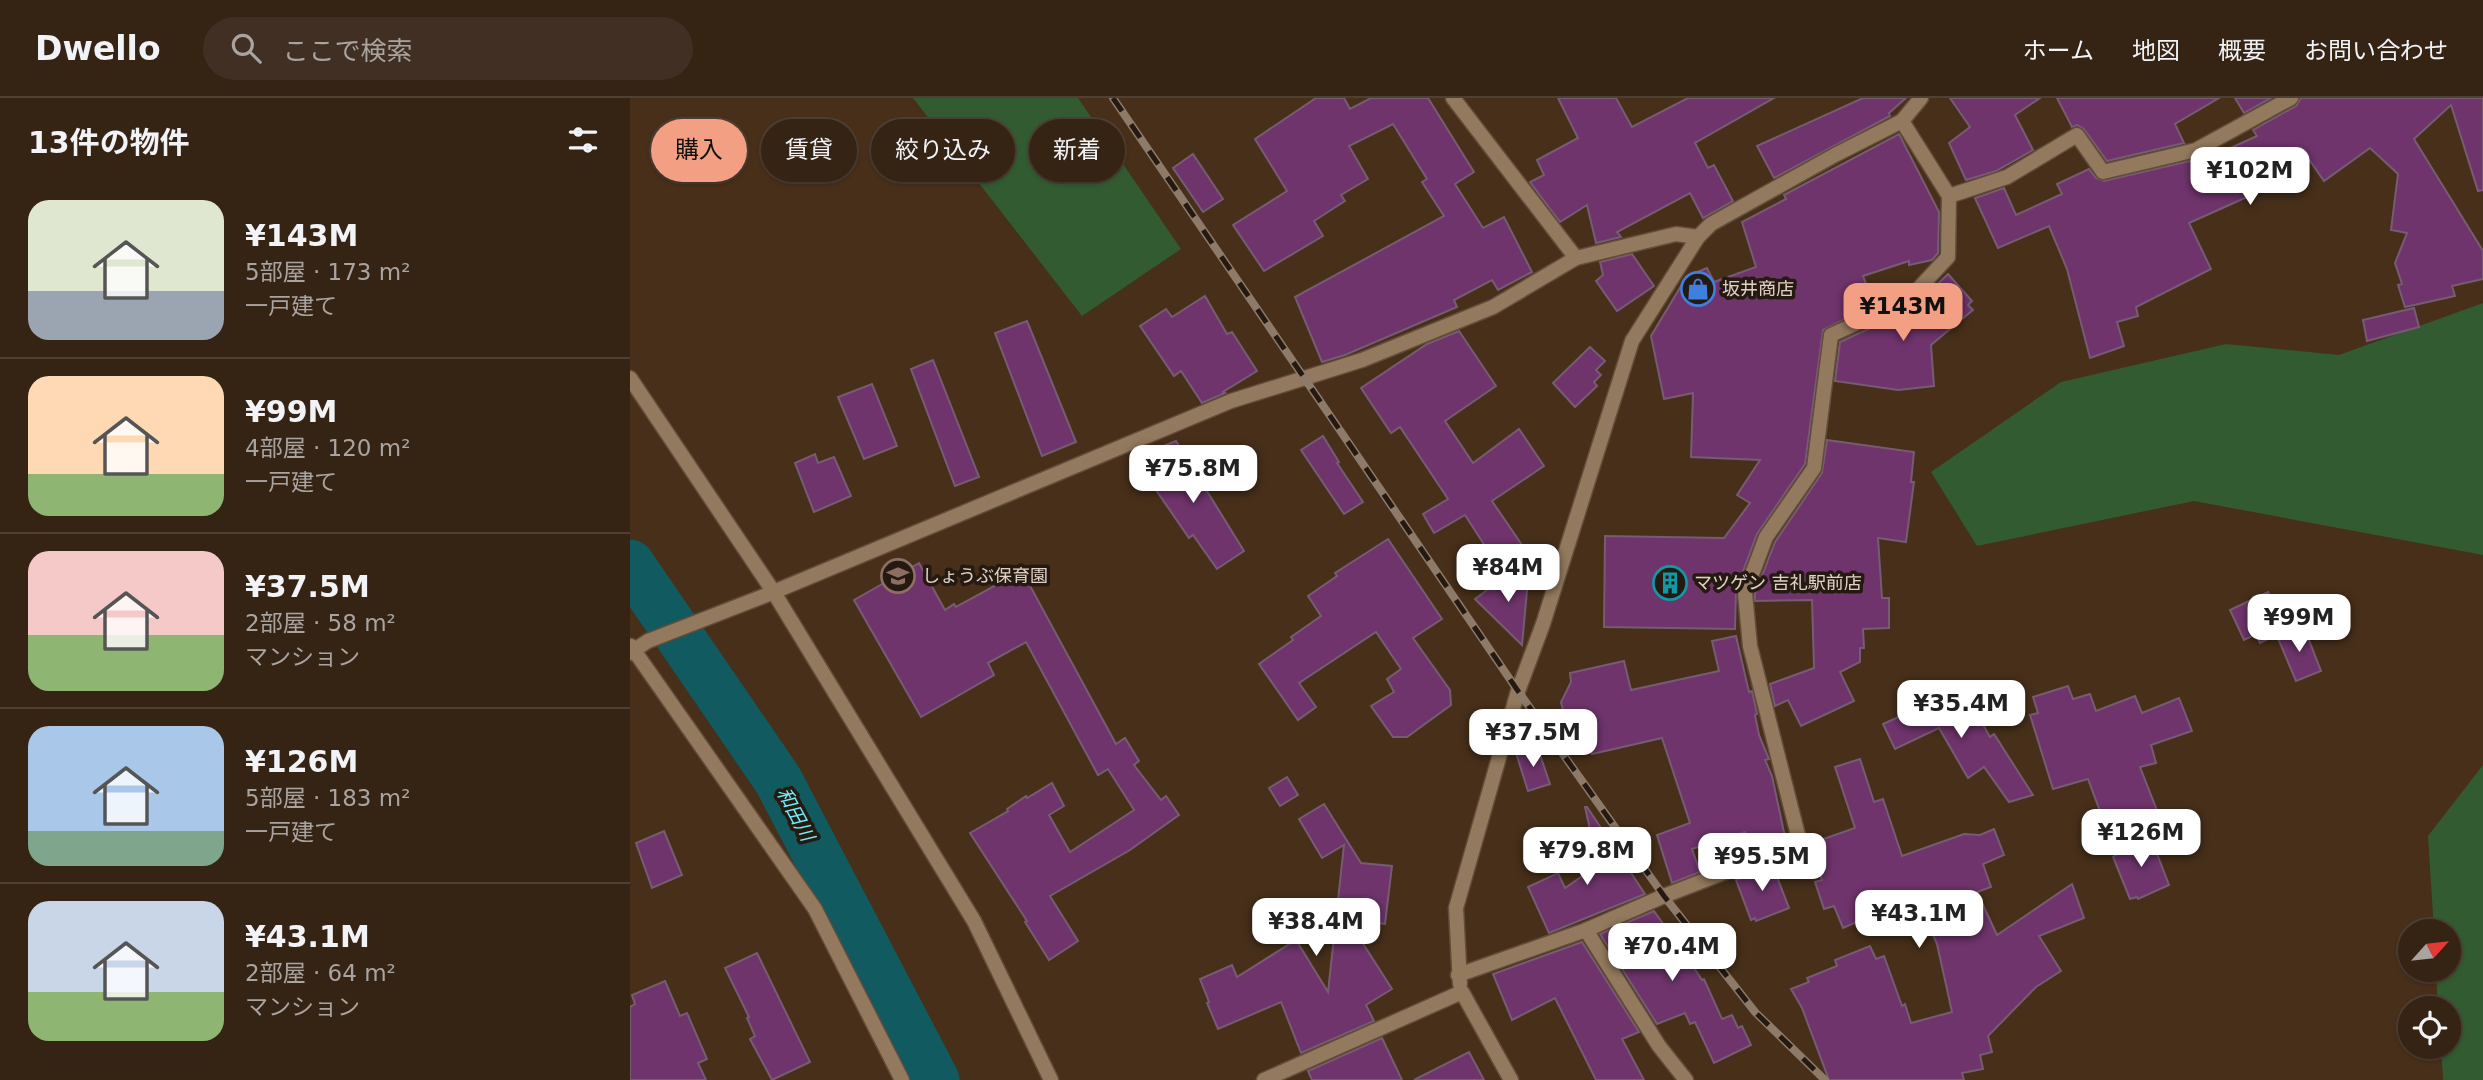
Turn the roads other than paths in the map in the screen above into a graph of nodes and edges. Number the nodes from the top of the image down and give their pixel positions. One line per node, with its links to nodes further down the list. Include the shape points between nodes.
1 (1453, 98): 7 (street)
2 (1921, 98): 4 (street)
3 (2291, 98): 5 (street, via 2196,150 2103,172 2077,135 2007,177)
4 (1902, 121): 5 (street); 6 (street, via 1711,224)
5 (1949, 196): 11 (street, via 1948,257 1908,300 1831,335 1814,468 1766,537 1745,593 1750,646 1800,843)
6 (1698, 237): 7 (street, via 1676,234); 12 (street, via 1632,341 1518,691 1456,908)
7 (1576, 258): 9 (street, via 1493,307 1362,360 1231,401)
8 (630, 378): 9 (street)
9 (769, 593): 10 (street); 15 (street, via 974,921)
10 (631, 650): 14 (street, via 815,909)
11 (1586, 930): 12 (street); 18 (street, via 1659,1046)
12 (1458, 975): 13 (street)
13 (1462, 992): 16 (street); 17 (street)
14 (902, 1080)
15 (1051, 1080)
16 (1264, 1080)
17 (1511, 1080)
18 (1686, 1080)

